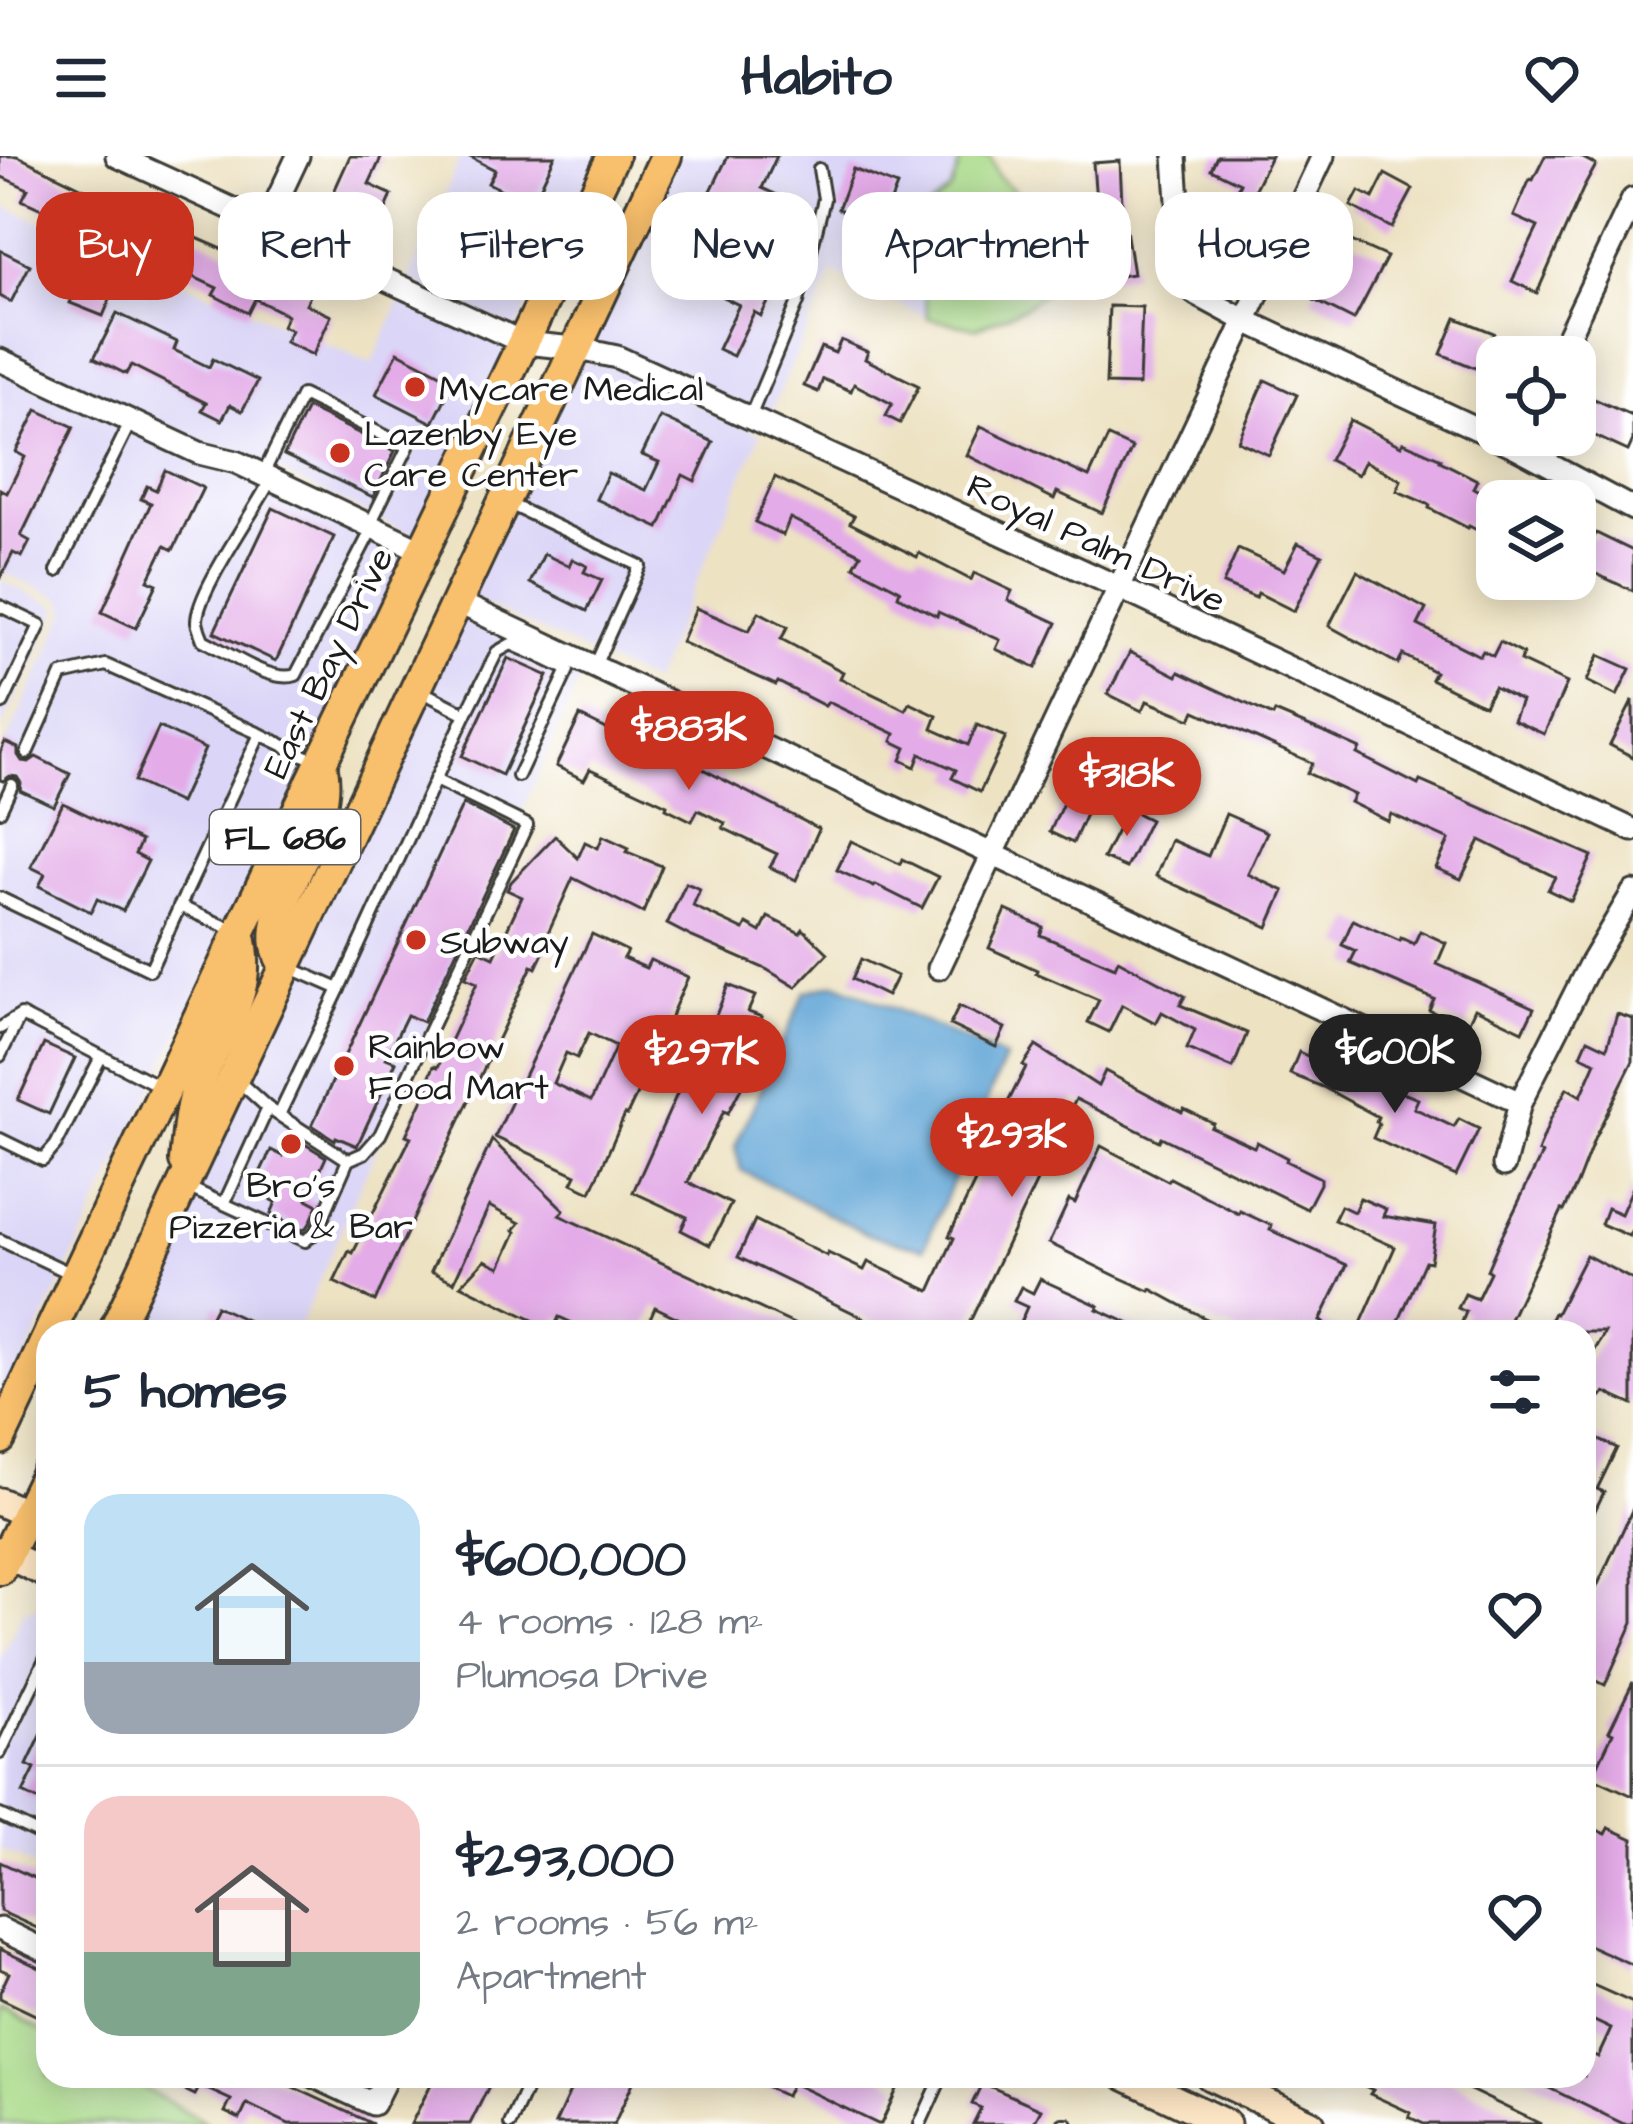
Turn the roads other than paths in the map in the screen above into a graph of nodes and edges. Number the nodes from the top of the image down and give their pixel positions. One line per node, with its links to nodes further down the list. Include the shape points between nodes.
1 (118, 156): 10 (street, Royal Palm Drive)
2 (298, 156): 8 (street)
3 (613, 156): 14 (main road, East Bay Drive / FL 686)
4 (665, 156): 15 (main road, FL 686)
5 (1175, 156): 12 (street, via 1182,262 1196,293)
6 (1323, 156): 12 (street)
7 (819, 170): 17 (lane, via 824,199 798,302)
8 (281, 192)
9 (1633, 199): 13 (street)
10 (218, 204)
11 (393, 284): 14 (street, Royal Palm Drive)
12 (1246, 321): 19 (street); 27 (street)
13 (1568, 336)
14 (524, 343): 15 (street, Royal Palm Drive); 25 (main road, East Bay Drive / FL 686)
15 (574, 348): 17 (street, Royal Palm Drive, via 617,357); 22 (main road, FL 686)
16 (0, 360): 18 (street)
17 (750, 418): 27 (street, Royal Palm Drive)
18 (131, 421): 21 (street); 26 (lane)
19 (1476, 422)
20 (1544, 456): 23 (street)
21 (267, 476): 24 (street); 24 (lane, via 302,395 323,405 408,447); 24 (lane, via 197,625 203,640 272,675 296,675)
22 (502, 500): 28 (main road, FL 686); 31 (lane, via 640,566)
23 (1633, 509)
24 (371, 526): 25 (street)
25 (423, 551): 37 (main road, East Bay Drive / FL 686)
26 (56, 571)
27 (1118, 587): 42 (street, Royal Palm Drive); 43 (street)
28 (455, 602): 30 (street); 32 (main road, FL 686)
29 (0, 606): 33 (lane, via 40,625)
30 (546, 652): 31 (street); 34 (lane, via 504,646); 38 (lane, via 568,670)
31 (595, 668): 43 (street)
32 (414, 688): 34 (lane); 48 (main road, FL 686)
33 (0, 704)
34 (466, 713): 39 (lane)
35 (260, 734): 36 (lane, via 106,665 62,676); 37 (lane); 46 (lane)
36 (27, 753)
37 (321, 764): 47 (main road, East Bay Drive / FL 686); 48 (main road, via 322,811 278,917 275,940)
38 (518, 776)
39 (435, 781): 50 (lane); 60 (lane, via 527,824 380,1135)
40 (12, 785): 41 (lane)
41 (0, 811)
42 (1633, 830)
43 (991, 855): 49 (street); 57 (street)
44 (1633, 892): 57 (street)
45 (0, 898): 46 (lane, via 150,970)
46 (179, 906): 47 (lane)
47 (238, 932): 56 (main road, East Bay Drive / FL 686); 62 (main road, via 244,980 197,1087)
48 (285, 965): 50 (lane); 55 (main road, FL 686)
49 (940, 968)
50 (339, 989): 58 (lane)
51 (21, 1015): 52 (lane); 53 (lane); 54 (lane)
52 (0, 1028)
53 (0, 1056)
54 (101, 1057): 56 (lane); 59 (lane, via 43,1160)
55 (233, 1077): 58 (lane); 62 (main road, FL 686)
56 (165, 1090): 65 (main road, East Bay Drive / FL 686)
57 (1520, 1103): 61 (street)
58 (273, 1111): 60 (lane); 63 (lane)
59 (0, 1139)
60 (348, 1160): 63 (lane, via 308,1240)
61 (1504, 1165)
62 (182, 1185): 63 (lane); 67 (main road, FL 686)
63 (224, 1204)
64 (0, 1240): 65 (lane)
65 (77, 1276): 66 (main road, East Bay Drive / FL 686)
66 (56, 1320)
67 (120, 1320)
68 (36, 1363): 69 (main road, East Bay Drive / FL 686)
69 (0, 1439)
70 (25, 1513): 71 (main road)
71 (2, 1558): 72 (main road)
72 (36, 1570)
73 (36, 1679): 74 (lane)
74 (0, 1753)
75 (0, 1816): 76 (lane)
76 (36, 1832)
77 (0, 1929): 78 (street)
78 (36, 1946)
79 (339, 2088): 80 (street, via 373,2104)
80 (381, 2088)
81 (526, 2088): 85 (lane)
82 (936, 2088): 86 (lane)
83 (1150, 2088): 87 (main road)
84 (1236, 2088): 88 (main road)
85 (510, 2124)
86 (920, 2124)
87 (1226, 2124)
88 (1312, 2124)

